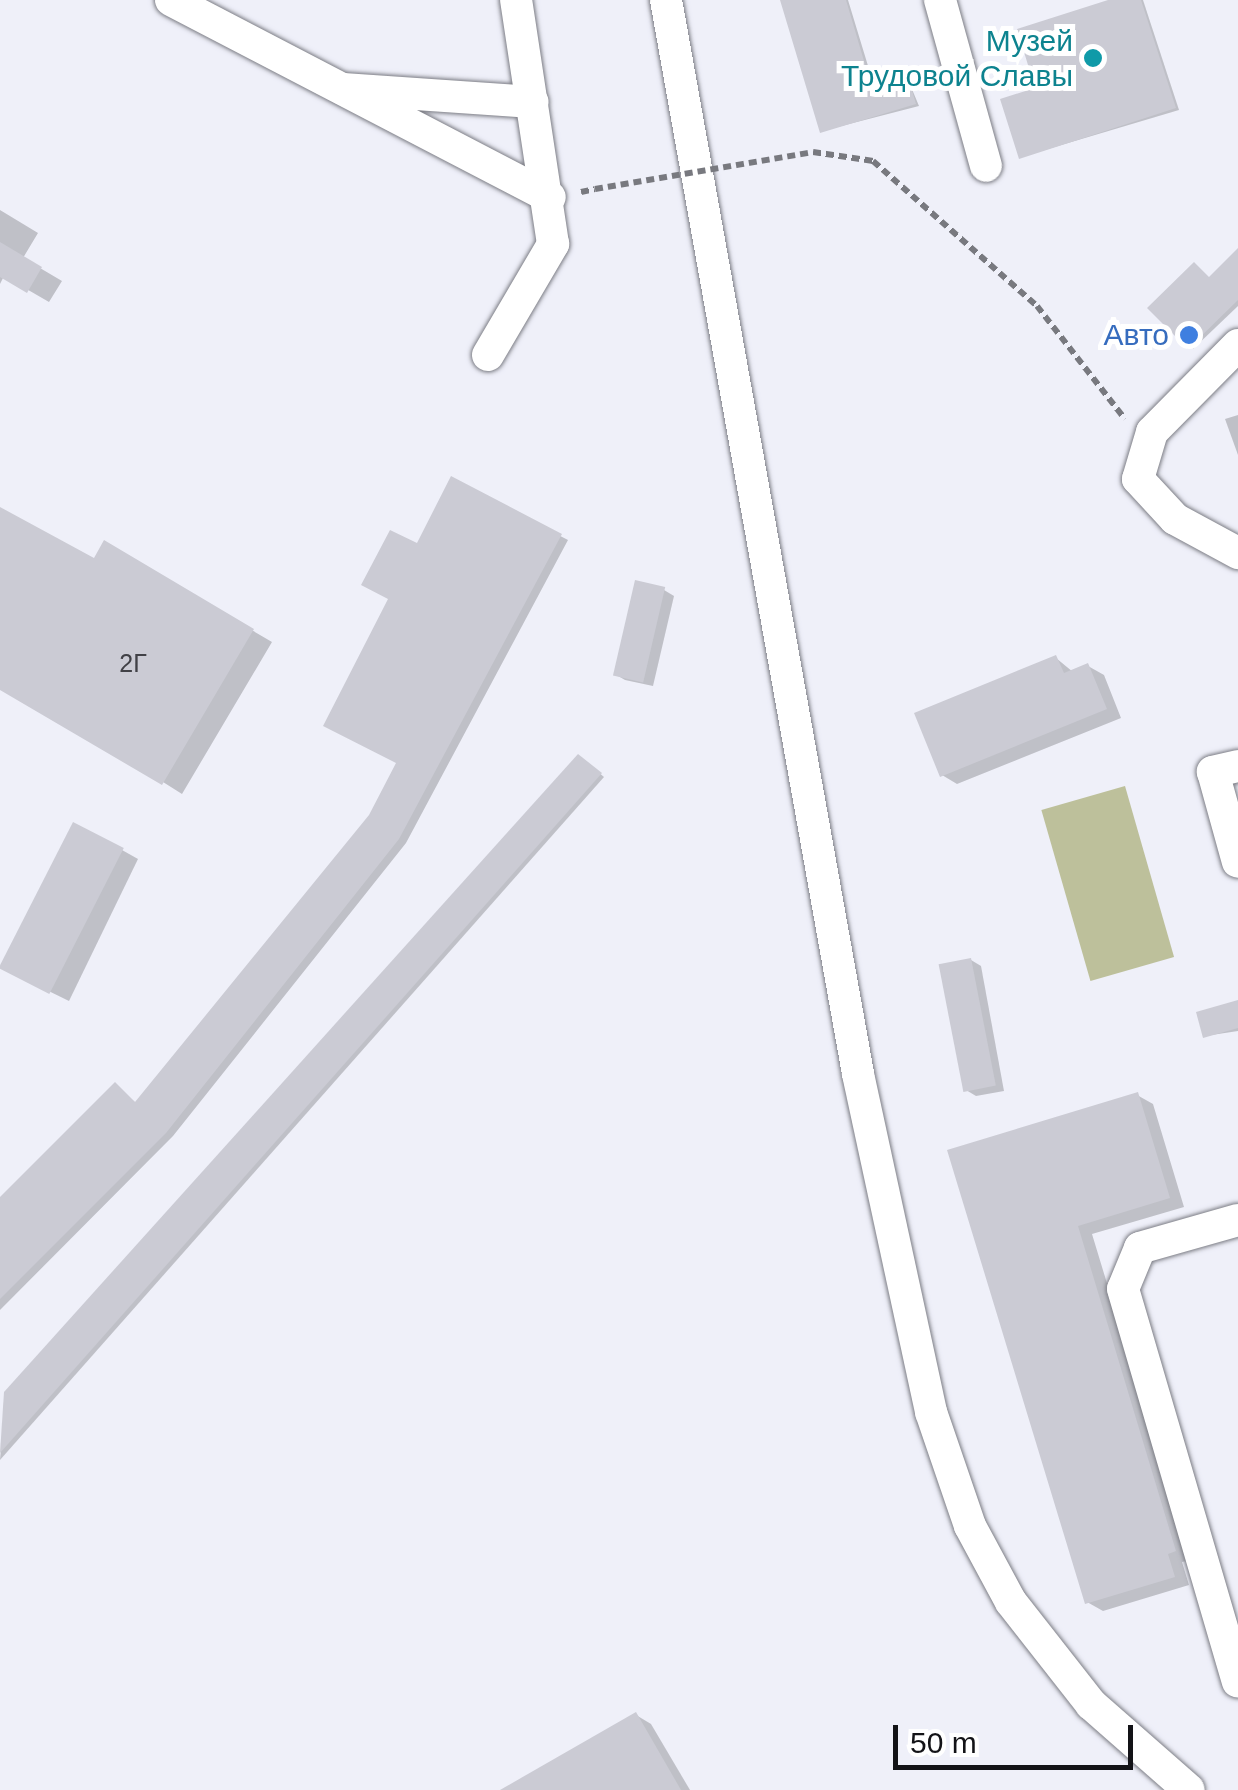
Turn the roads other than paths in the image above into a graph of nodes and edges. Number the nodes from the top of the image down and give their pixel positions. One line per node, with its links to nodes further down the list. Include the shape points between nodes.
1 (171, 0): 5 (street)
2 (516, 0): 6 (street)
3 (666, 0): 16 (street, via 858,1074 931,1412 970,1526 1011,1602 1091,1704)
4 (940, 0): 7 (street)
5 (331, 88): 6 (street); 8 (street)
6 (533, 102): 8 (street)
7 (986, 166)
8 (550, 197): 10 (street, via 554,244)
9 (1238, 345): 11 (street, via 1144,443 1138,480 1150,497)
10 (488, 355)
11 (1238, 554)
12 (1238, 766): 13 (street, via 1212,772)
13 (1238, 862)
14 (1238, 1220): 15 (street, via 1140,1248 1123,1288)
15 (1238, 1681)
16 (1189, 1790)

